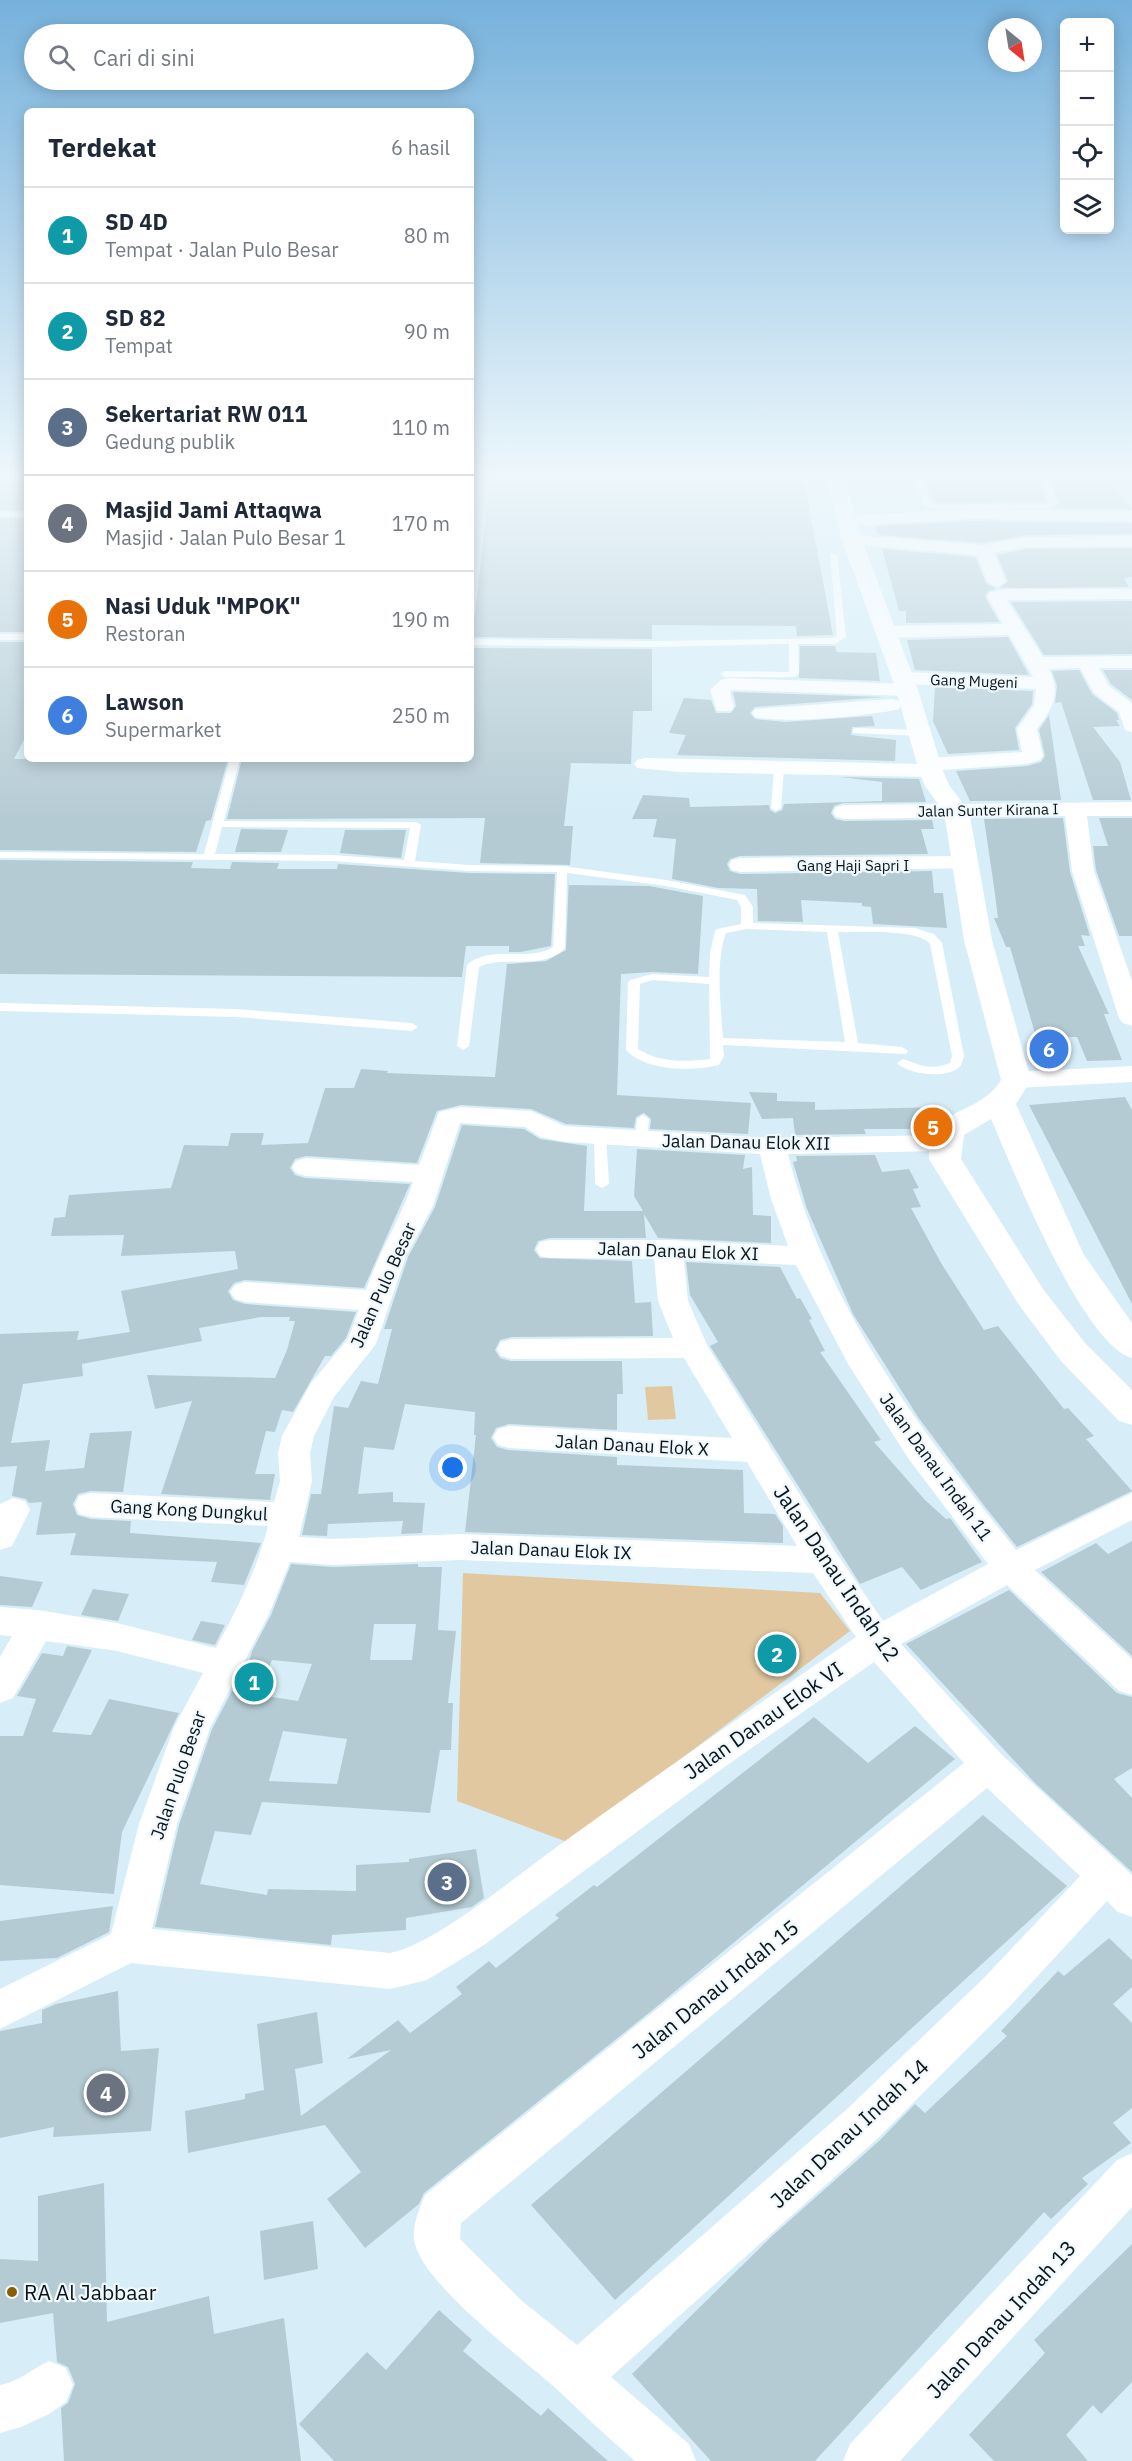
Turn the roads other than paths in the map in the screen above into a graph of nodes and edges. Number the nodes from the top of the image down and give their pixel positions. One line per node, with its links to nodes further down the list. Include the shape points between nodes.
1 (837, 590): 9 (lane, via 842,637 835,641)
2 (871, 590): 5 (street)
3 (1132, 594): 4 (street, via 997,596)
4 (1015, 629): 5 (street); 11 (street)
5 (886, 632): 15 (street)
6 (0, 637): 7 (lane)
7 (24, 637)
8 (474, 642): 9 (lane)
9 (793, 642): 13 (lane, via 792,675)
10 (1132, 662): 12 (street)
11 (1037, 663): 12 (street); 14 (street)
12 (1088, 664): 18 (street, via 1101,689 1128,710)
13 (725, 674)
14 (1045, 683): 15 (street, Gang Mugeni); 23 (street, via 1045,702 1027,729 1030,757)
15 (907, 691): 16 (street, via 728,684 720,690); 17 (street, via 867,706); 20 (street)
16 (724, 706)
17 (762, 713)
18 (1132, 726)
19 (856, 731): 20 (lane)
20 (920, 733): 23 (street)
21 (234, 762): 30 (lane)
22 (644, 764): 24 (street)
23 (930, 767): 24 (street); 28 (street, via 937,786)
24 (779, 769): 25 (lane)
25 (776, 808)
26 (1075, 809): 27 (street, Jalan Sunter Kirana I); 28 (street, Jalan Sunter Kirana I); 41 (street, via 1083,871)
27 (1132, 809)
28 (956, 811): 29 (street, Jalan Sunter Kirana I); 34 (street)
29 (844, 812)
30 (218, 824): 32 (lane); 33 (lane, via 416,822)
31 (0, 855): 32 (lane)
32 (209, 856): 33 (lane)
33 (409, 863): 36 (lane)
34 (966, 863): 35 (street, Gang Haji Sapri I); 47 (street)
35 (740, 865)
36 (562, 870): 37 (lane, via 741,897 747,907); 44 (lane, via 559,948 551,954 492,957 473,965)
37 (747, 926): 38 (lane); 39 (lane, via 718,934)
38 (832, 928): 45 (lane); 45 (lane, via 930,936 936,943 958,1056 955,1065 943,1070 910,1068 903,1057)
39 (715, 981): 43 (lane); 43 (lane, via 652,977 634,982 632,1050 655,1062 703,1064 715,1062)
40 (0, 1007): 42 (lane, via 236,1013)
41 (1132, 1018)
42 (412, 1027)
43 (718, 1041): 45 (lane)
44 (463, 1046)
45 (852, 1046)
46 (1132, 1074): 47 (street)
47 (1008, 1091): 50 (street, via 960,1122); 60 (street, via 1068,1257)
48 (550, 1131): 49 (street, Jalan Danau Elok XII); 53 (street, Jalan Pulo Besar, via 531,1119 453,1116 448,1118)
49 (600, 1136): 51 (street, Jalan Danau Elok XII, via 642,1129); 54 (lane)
50 (943, 1143): 51 (street, Jalan Danau Elok XII); 63 (street, via 945,1159 1031,1297 1073,1352)
51 (772, 1146): 57 (street, Jalan Danau Indah 11, via 785,1199)
52 (306, 1167): 53 (street)
53 (428, 1174): 59 (street, Jalan Pulo Besar, via 419,1206 392,1256)
54 (602, 1184)
55 (550, 1249): 56 (street, Jalan Danau Elok XI)
56 (668, 1249): 57 (street, Jalan Danau Elok XI); 61 (street, Jalan Danau Indah 12, via 673,1301)
57 (806, 1256): 71 (street, Jalan Danau Indah 11, via 863,1365 891,1409)
58 (245, 1292): 59 (street)
59 (376, 1301): 68 (street, Jalan Pulo Besar, via 361,1344 322,1391 298,1436 294,1453 296,1481)
60 (1132, 1346)
61 (693, 1347): 62 (street); 65 (street, Jalan Danau Indah 12)
62 (512, 1348)
63 (1132, 1413)
64 (509, 1437): 65 (street, Jalan Danau Elok X)
65 (755, 1451): 70 (street, Jalan Danau Indah 12)
66 (90, 1505): 68 (street, Gang Kong Dungkul)
67 (1132, 1505): 71 (street, Jalan Danau Elok VI)
68 (288, 1515): 69 (street, Jalan Pulo Besar)
69 (279, 1550): 70 (street, Jalan Danau Elok IX, via 460,1547); 75 (street, Jalan Pulo Besar)
70 (824, 1560): 74 (street, Jalan Danau Indah 12)
71 (1010, 1567): 74 (street, Jalan Danau Elok VI); 76 (street, Jalan Danau Indah 11)
72 (0, 1621): 73 (street)
73 (38, 1624): 75 (street, via 168,1648); 77 (street)
74 (877, 1641): 78 (street, Jalan Danau Indah 12); 80 (street, Jalan Danau Elok VI, via 470,1932 413,1967 390,1971)
75 (226, 1665): 80 (street, Jalan Pulo Besar, via 199,1711 176,1770 158,1824)
76 (1132, 1681)
77 (0, 1688)
78 (988, 1765): 79 (street, Jalan Danau Indah 12); 83 (street, Jalan Danau Indah 15, via 441,2211 436,2239 444,2255 506,2317)
79 (1119, 1887): 83 (street, Jalan Danau Indah 14, via 998,1992 862,2124)
80 (128, 1945): 81 (street)
81 (0, 2010)
82 (1132, 2175): 87 (street, Jalan Danau Indah 13)
83 (577, 2376): 86 (street, via 607,2407)
84 (49, 2385): 85 (street, via 31,2400)
85 (0, 2409)
86 (672, 2461)
87 (867, 2461)

